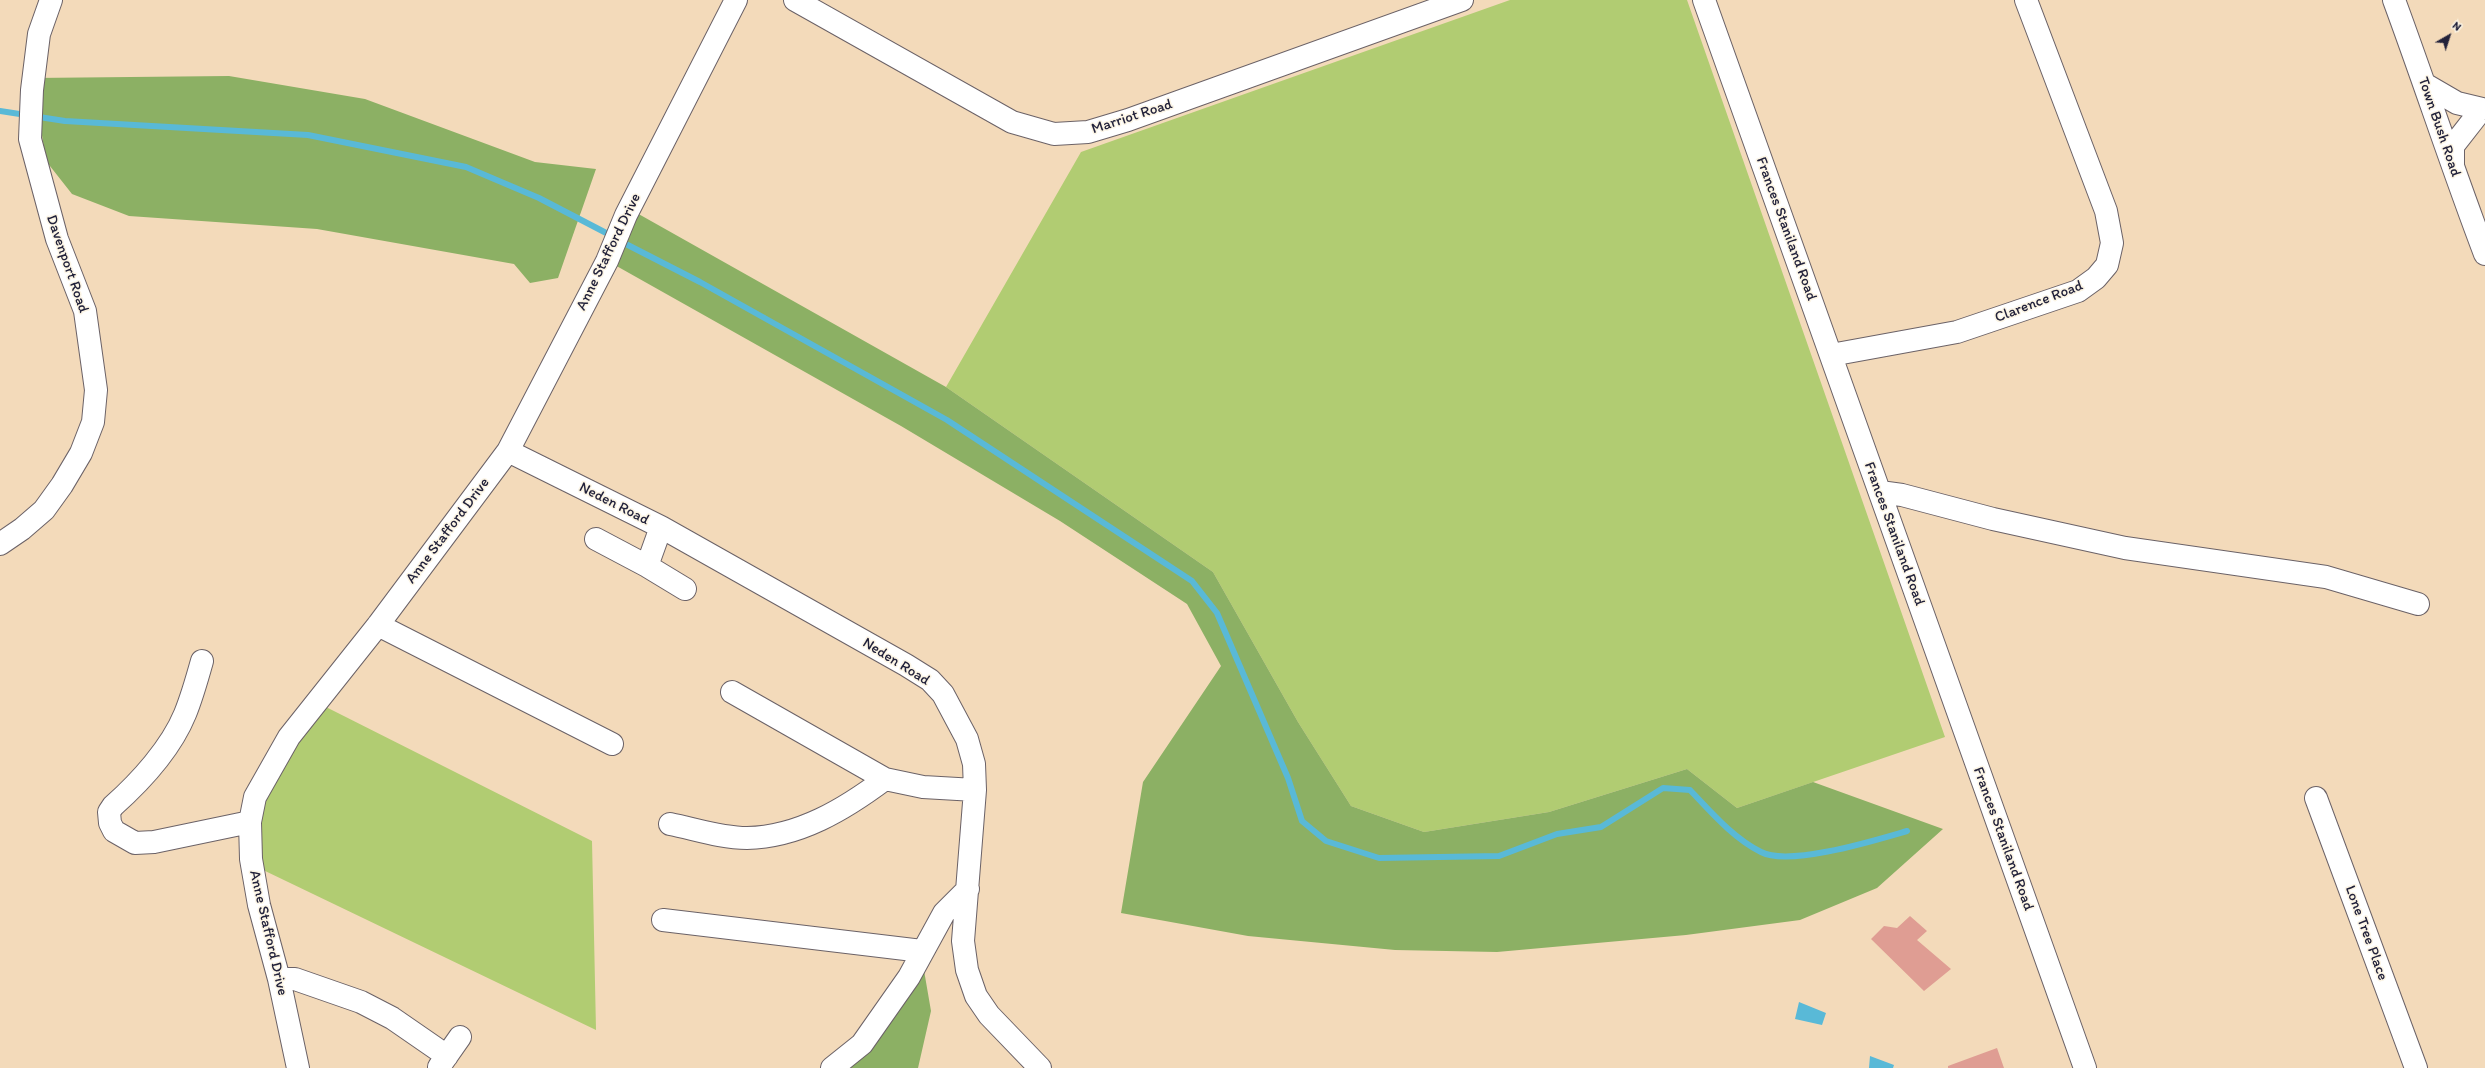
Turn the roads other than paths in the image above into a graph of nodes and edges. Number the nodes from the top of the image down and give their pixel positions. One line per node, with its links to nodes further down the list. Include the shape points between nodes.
1 (51, 0): 16 (street, Davenport Road, via 39,34 32,90 30,139 57,239 85,311 96,390 93,422 80,453 62,485 44,510)
2 (736, 0): 12 (street, Anne Stafford Drive, via 626,215 607,261)
3 (795, 0): 4 (street, Marriot Road, via 1012,122 1054,134 1088,132 1128,120)
4 (1462, 0)
5 (1704, 0): 11 (street, Frances Staniland Road)
6 (2026, 0): 11 (street, Clarence Road, via 2106,211 2112,243 2107,265 2096,278 2078,291 1957,332)
7 (2394, 0): 8 (street, Town Bush Road)
8 (2426, 85): 9 (street, Town Bush Road); 9 (street, via 2457,103 2482,109 2453,146 2451,153)
9 (2455, 175): 10 (street, Town Bush Road)
10 (2485, 254)
11 (1831, 355): 13 (street, Frances Staniland Road)
12 (508, 451): 14 (street, Neden Road); 20 (street, Anne Stafford Drive)
13 (1880, 492): 19 (street, via 2125,548 2326,577); 38 (street, Frances Staniland Road)
14 (661, 527): 17 (street); 25 (street, Neden Road, via 930,680 943,694 967,739 974,764)
15 (596, 540): 17 (street)
16 (0, 544)
17 (647, 566): 18 (street)
18 (684, 589)
19 (2418, 604)
20 (378, 625): 23 (street); 27 (street, Anne Stafford Drive, via 289,738 255,796)
21 (202, 661): 27 (street, via 185,715 152,764 113,806 109,812 110,823 114,831 135,843 154,842)
22 (732, 692): 24 (street)
23 (612, 744)
24 (885, 779): 25 (street, via 924,787); 28 (street, via 834,811 792,832 747,838)
25 (975, 790): 29 (street, Neden Road)
26 (2316, 798): 39 (street, Lone Tree Place)
27 (250, 822): 32 (street, Anne Stafford Drive, via 251,859 259,905)
28 (670, 824)
29 (968, 889): 31 (street, via 944,913); 37 (street, Neden Road, via 963,941 967,970 976,996 988,1015)
30 (663, 920): 31 (street)
31 (922, 951): 36 (street, via 909,977 862,1044)
32 (279, 979): 34 (street, via 295,979 361,1002 392,1018); 35 (street, Anne Stafford Drive)
33 (460, 1037): 34 (street)
34 (442, 1062)
35 (298, 1068)
36 (832, 1068)
37 (1040, 1068)
38 (2085, 1068)
39 (2416, 1068)

